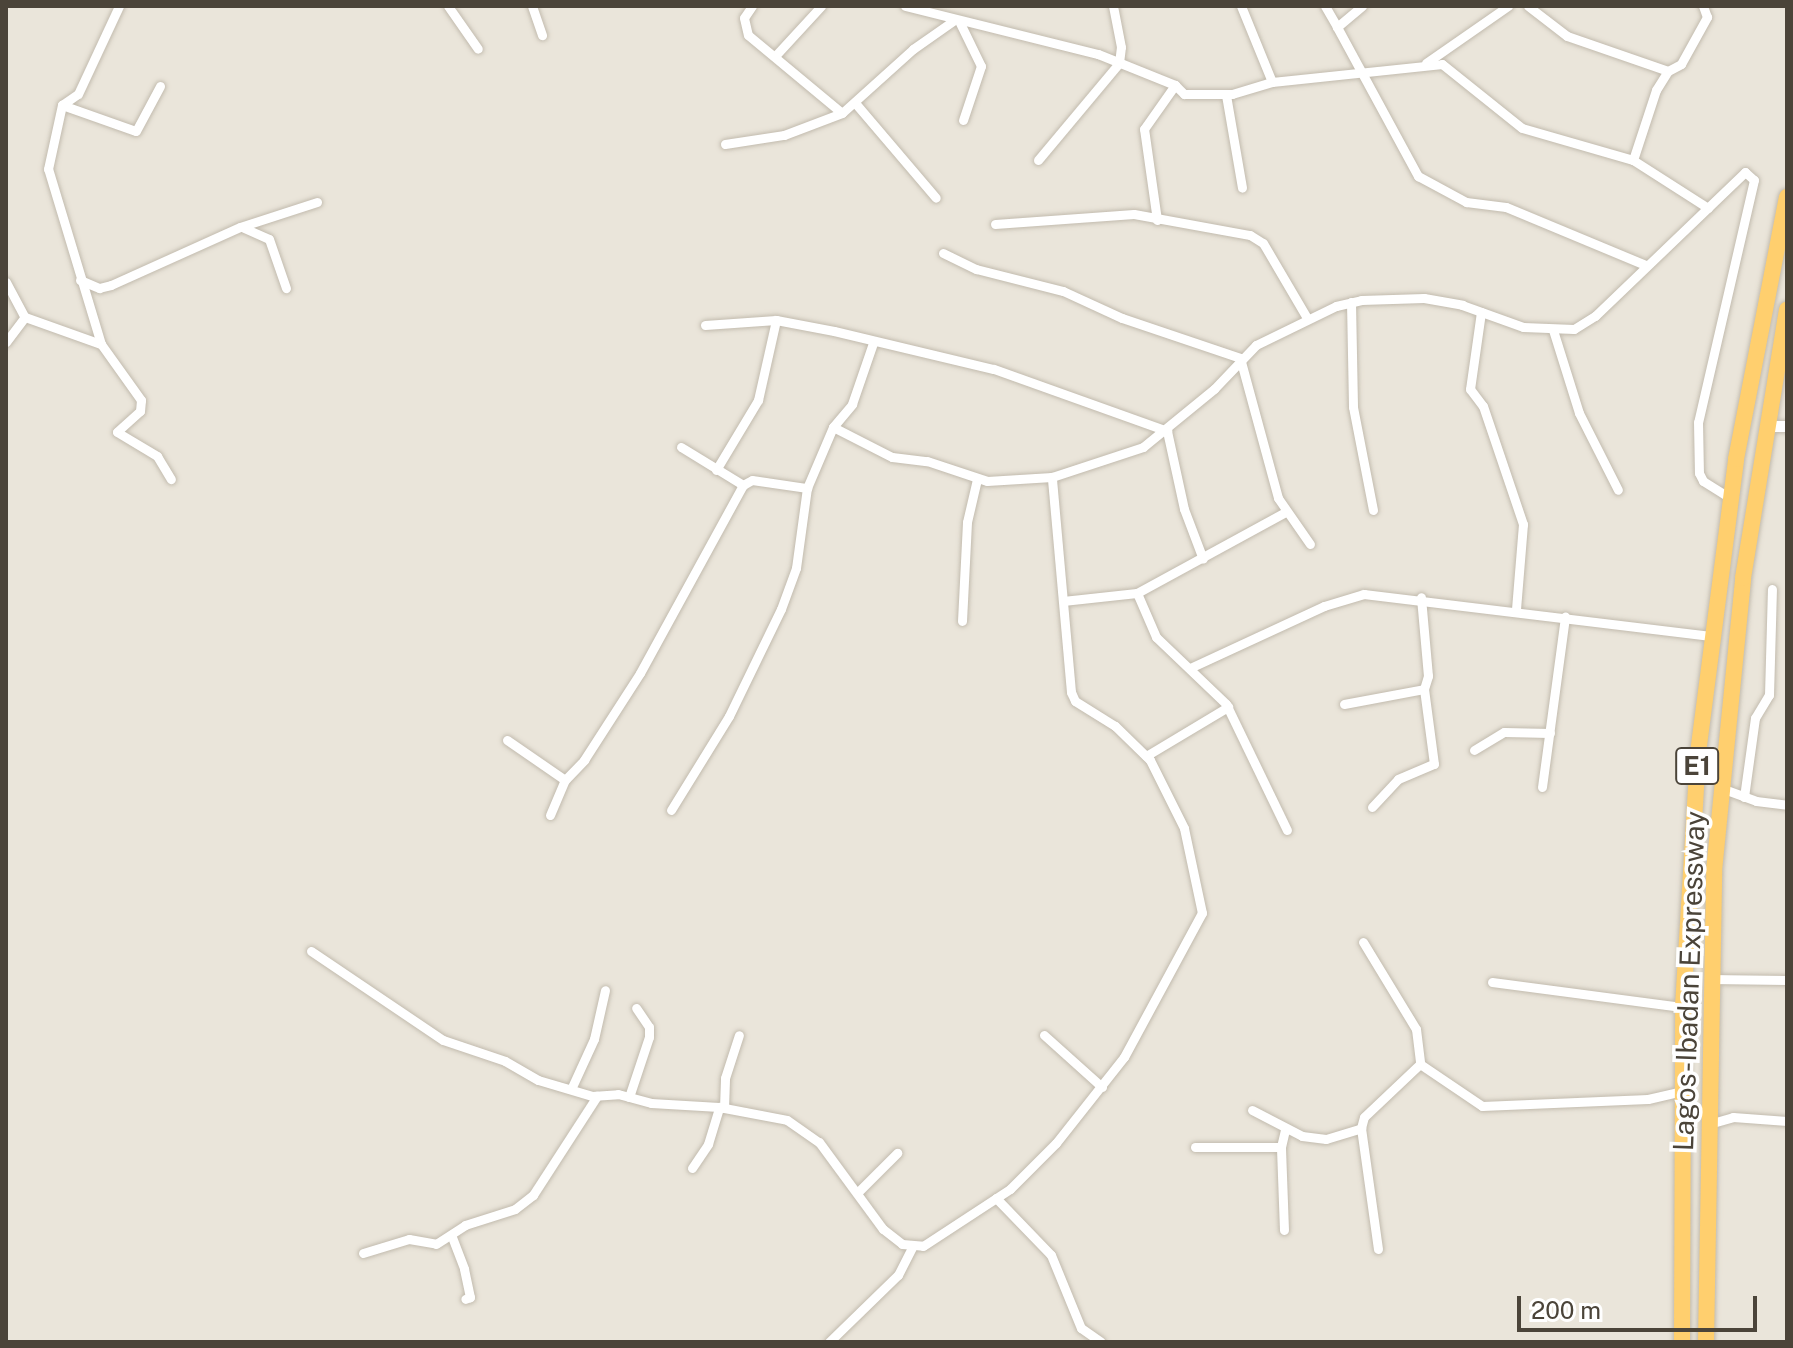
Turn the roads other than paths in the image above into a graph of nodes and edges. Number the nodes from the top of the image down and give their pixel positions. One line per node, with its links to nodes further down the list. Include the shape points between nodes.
1 (119, 6): 30 (street, via 78,94)
2 (448, 6): 19 (street)
3 (532, 6): 18 (street)
4 (752, 6): 20 (street, via 743,27)
5 (821, 6): 20 (street)
6 (905, 6): 16 (street)
7 (1113, 6): 21 (street)
8 (1241, 6): 25 (street)
9 (1325, 6): 17 (street)
10 (1362, 6): 17 (street)
11 (1508, 6): 22 (street)
12 (1528, 6): 23 (street, via 1567,36)
13 (1703, 6): 15 (street)
14 (1717, 6): 15 (street)
15 (1707, 17): 23 (street, via 1681,64)
16 (956, 22): 21 (street); 29 (street, via 913,49); 32 (street, via 981,66)
17 (1337, 27): 24 (street)
18 (542, 35)
19 (478, 49)
20 (776, 55): 31 (street)
21 (1119, 63): 26 (street); 34 (street)
22 (1426, 63): 24 (street); 35 (street, via 1450,66 1503,118 1522,128)
23 (1668, 71): 35 (street, via 1656,90)
24 (1360, 75): 25 (street); 45 (street, via 1418,176 1466,202 1506,207)
25 (1272, 82): 28 (street)
26 (1175, 85): 28 (street, via 1184,94); 41 (street, via 1144,129)
27 (160, 86): 30 (street, via 136,131)
28 (1226, 95): 36 (street)
29 (856, 104): 31 (street); 38 (street)
30 (62, 105): 46 (street, via 48,169)
31 (842, 113): 33 (street, via 784,135)
32 (963, 120)
33 (725, 144)
34 (1038, 160)
35 (1633, 160): 40 (street)
36 (1242, 188)
37 (1787, 197): 73 (highway, Lagos-Ibadan Expressway / E1)
38 (936, 198)
39 (317, 202): 43 (street)
40 (1708, 208): 45 (street); 73 (street, via 1737,175 1751,175 1732,284 1698,422 1699,473)
41 (1157, 220): 42 (street, via 1111,214); 53 (street, via 1259,238)
42 (995, 224)
43 (240, 227): 46 (street, via 111,285 99,288); 48 (street, via 269,239)
44 (943, 253): 60 (street, via 976,269 1063,291 1122,318)
45 (1645, 265): 56 (street, via 1587,323)
46 (80, 280): 59 (street)
47 (6, 282): 52 (street)
48 (286, 288)
49 (1351, 302): 51 (street, via 1424,298); 53 (street); 74 (street, via 1353,407)
50 (1787, 310): 61 (highway, Lagos-Ibadan Expressway / E1)
51 (1481, 312): 56 (street, via 1523,327); 82 (street, via 1470,389 1483,406 1523,524)
52 (25, 317): 57 (street); 59 (street)
53 (1307, 318): 60 (street, via 1272,334)
54 (776, 320): 55 (street); 58 (street); 66 (street, via 758,400)
55 (705, 325)
56 (1553, 330): 72 (street, via 1579,413)
57 (6, 342)
58 (873, 343): 63 (street, via 852,404); 64 (street, via 994,369)
59 (101, 344): 68 (street, via 141,400 140,411 117,432 157,456)
60 (1240, 358): 64 (street); 75 (street)
61 (1767, 426): 62 (street); 96 (highway, Lagos-Ibadan Expressway / E1, via 1738,620)
62 (1787, 426)
63 (833, 427): 69 (street, via 892,457 927,461); 71 (street)
64 (1167, 431): 67 (street, via 1143,447); 77 (street, via 1184,509)
65 (681, 447): 66 (street)
66 (716, 470): 70 (street)
67 (1052, 477): 69 (street); 81 (street)
68 (171, 479)
69 (977, 479): 84 (street, via 967,522)
70 (743, 485): 71 (street, via 752,480); 94 (street, via 640,673 584,760)
71 (807, 488): 100 (street, via 796,568 781,609 729,716)
72 (1618, 490)
73 (1730, 498): 85 (highway, Lagos-Ibadan Expressway / E1)
74 (1373, 510)
75 (1284, 513): 76 (street); 77 (street)
76 (1310, 544)
77 (1203, 559): 79 (street)
78 (1772, 589): 97 (street, via 1769,695 1755,718)
79 (1137, 593): 81 (street); 86 (street, via 1156,637 1176,661)
80 (1421, 597): 82 (street); 86 (street, via 1346,597); 87 (street, via 1428,676)
81 (1063, 601): 93 (street, via 1075,701 1115,726)
82 (1516, 609): 83 (street)
83 (1565, 617): 85 (street); 90 (street)
84 (962, 621)
85 (1710, 636): 109 (highway, Lagos-Ibadan Expressway / E1)
86 (1190, 668): 89 (street)
87 (1424, 689): 88 (street); 99 (street, via 1434,764 1398,779)
88 (1344, 704)
89 (1228, 707): 93 (street); 102 (street)
90 (1550, 733): 92 (street, via 1504,732); 95 (street)
91 (507, 740): 94 (street)
92 (1474, 750)
93 (1146, 756): 115 (street, via 1184,828 1202,913 1124,1057)
94 (565, 780): 101 (street)
95 (1542, 787)
96 (1721, 788): 97 (street); 105 (highway, Lagos-Ibadan Expressway / E1)
97 (1744, 797): 98 (street)
98 (1787, 805)
99 (1372, 807)
100 (671, 810)
101 (550, 815)
102 (1287, 830)
103 (1363, 942): 113 (street, via 1416,1029)
104 (311, 951): 114 (street, via 443,1040 505,1061 538,1080)
105 (1709, 979): 106 (street); 122 (highway, Lagos-Ibadan Expressway / E1)
106 (1787, 980)
107 (1492, 982): 109 (street)
108 (605, 990): 114 (street, via 594,1039)
109 (1683, 1007): 116 (highway, Lagos-Ibadan Expressway / E1)
110 (636, 1008): 118 (street, via 649,1037)
111 (739, 1035): 119 (street)
112 (1044, 1035): 115 (street)
113 (1420, 1064): 116 (street, via 1482,1106 1648,1099); 123 (street, via 1364,1117)
114 (572, 1087): 117 (street)
115 (1102, 1087): 130 (street, via 1056,1143)
116 (1683, 1091): 139 (highway, Lagos-Ibadan Expressway / E1)
117 (597, 1096): 118 (street); 132 (street, via 533,1195 515,1209 465,1225)
118 (629, 1097): 119 (street)
119 (721, 1108): 128 (street); 129 (street, via 805,1129)
120 (1252, 1110): 124 (street)
121 (1787, 1121): 122 (street, via 1733,1117)
122 (1709, 1124): 140 (highway, Lagos-Ibadan Expressway / E1)
123 (1361, 1128): 124 (street, via 1326,1139); 134 (street)
124 (1285, 1129): 126 (street)
125 (1195, 1147): 126 (street)
126 (1281, 1147): 131 (street)
127 (897, 1153): 129 (street)
128 (692, 1168)
129 (857, 1193): 133 (street, via 883,1229)
130 (996, 1198): 133 (street); 138 (street, via 1051,1255 1081,1328)
131 (1284, 1230)
132 (452, 1237): 135 (street, via 436,1244 409,1239); 136 (street, via 470,1297)
133 (912, 1248): 137 (street, via 898,1275)
134 (1378, 1249)
135 (363, 1253)
136 (465, 1299)
137 (829, 1342)
138 (1101, 1342)
139 (1682, 1342)
140 (1706, 1342)

